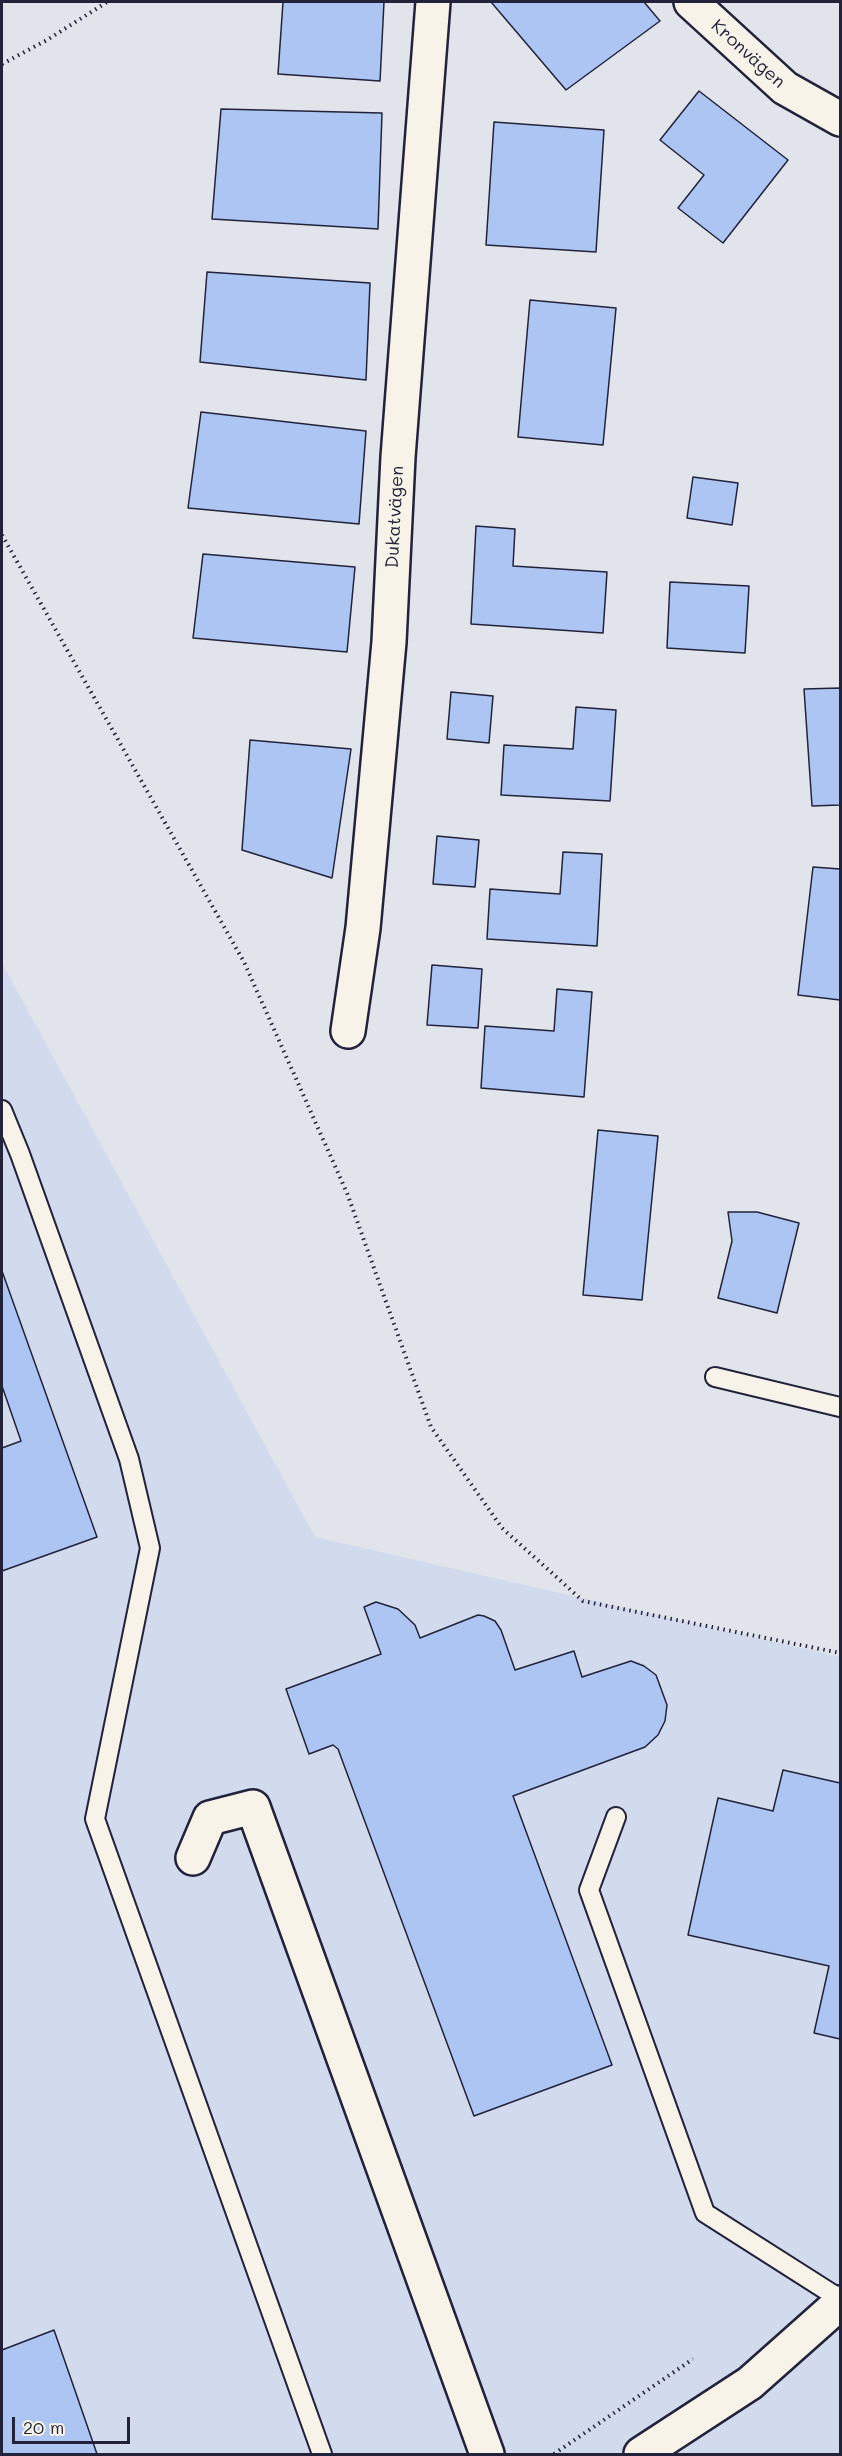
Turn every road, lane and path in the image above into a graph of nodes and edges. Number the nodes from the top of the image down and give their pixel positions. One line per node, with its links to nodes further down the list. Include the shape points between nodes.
1 (107, 2): 4 (path)
2 (433, 2): 7 (street, Dukatvägen, via 398,457 389,642 363,928)
3 (691, 2): 5 (street, Kronvägen, via 785,88)
4 (2, 64)
5 (840, 119)
6 (2, 535): 11 (path, via 244,962 347,1193 432,1427 502,1528 583,1600)
7 (348, 1032)
8 (2, 1110): 16 (lane, via 129,1459 150,1548 95,1819)
9 (715, 1377): 10 (lane)
10 (840, 1407)
11 (840, 1653)
12 (616, 1816): 14 (lane, via 589,1890 705,2213)
13 (192, 1858): 17 (street, via 210,1818 254,1808)
14 (840, 2301): 19 (street, via 750,2383)
15 (693, 2359): 18 (path)
16 (322, 2454)
17 (487, 2454)
18 (554, 2454)
19 (641, 2454)

